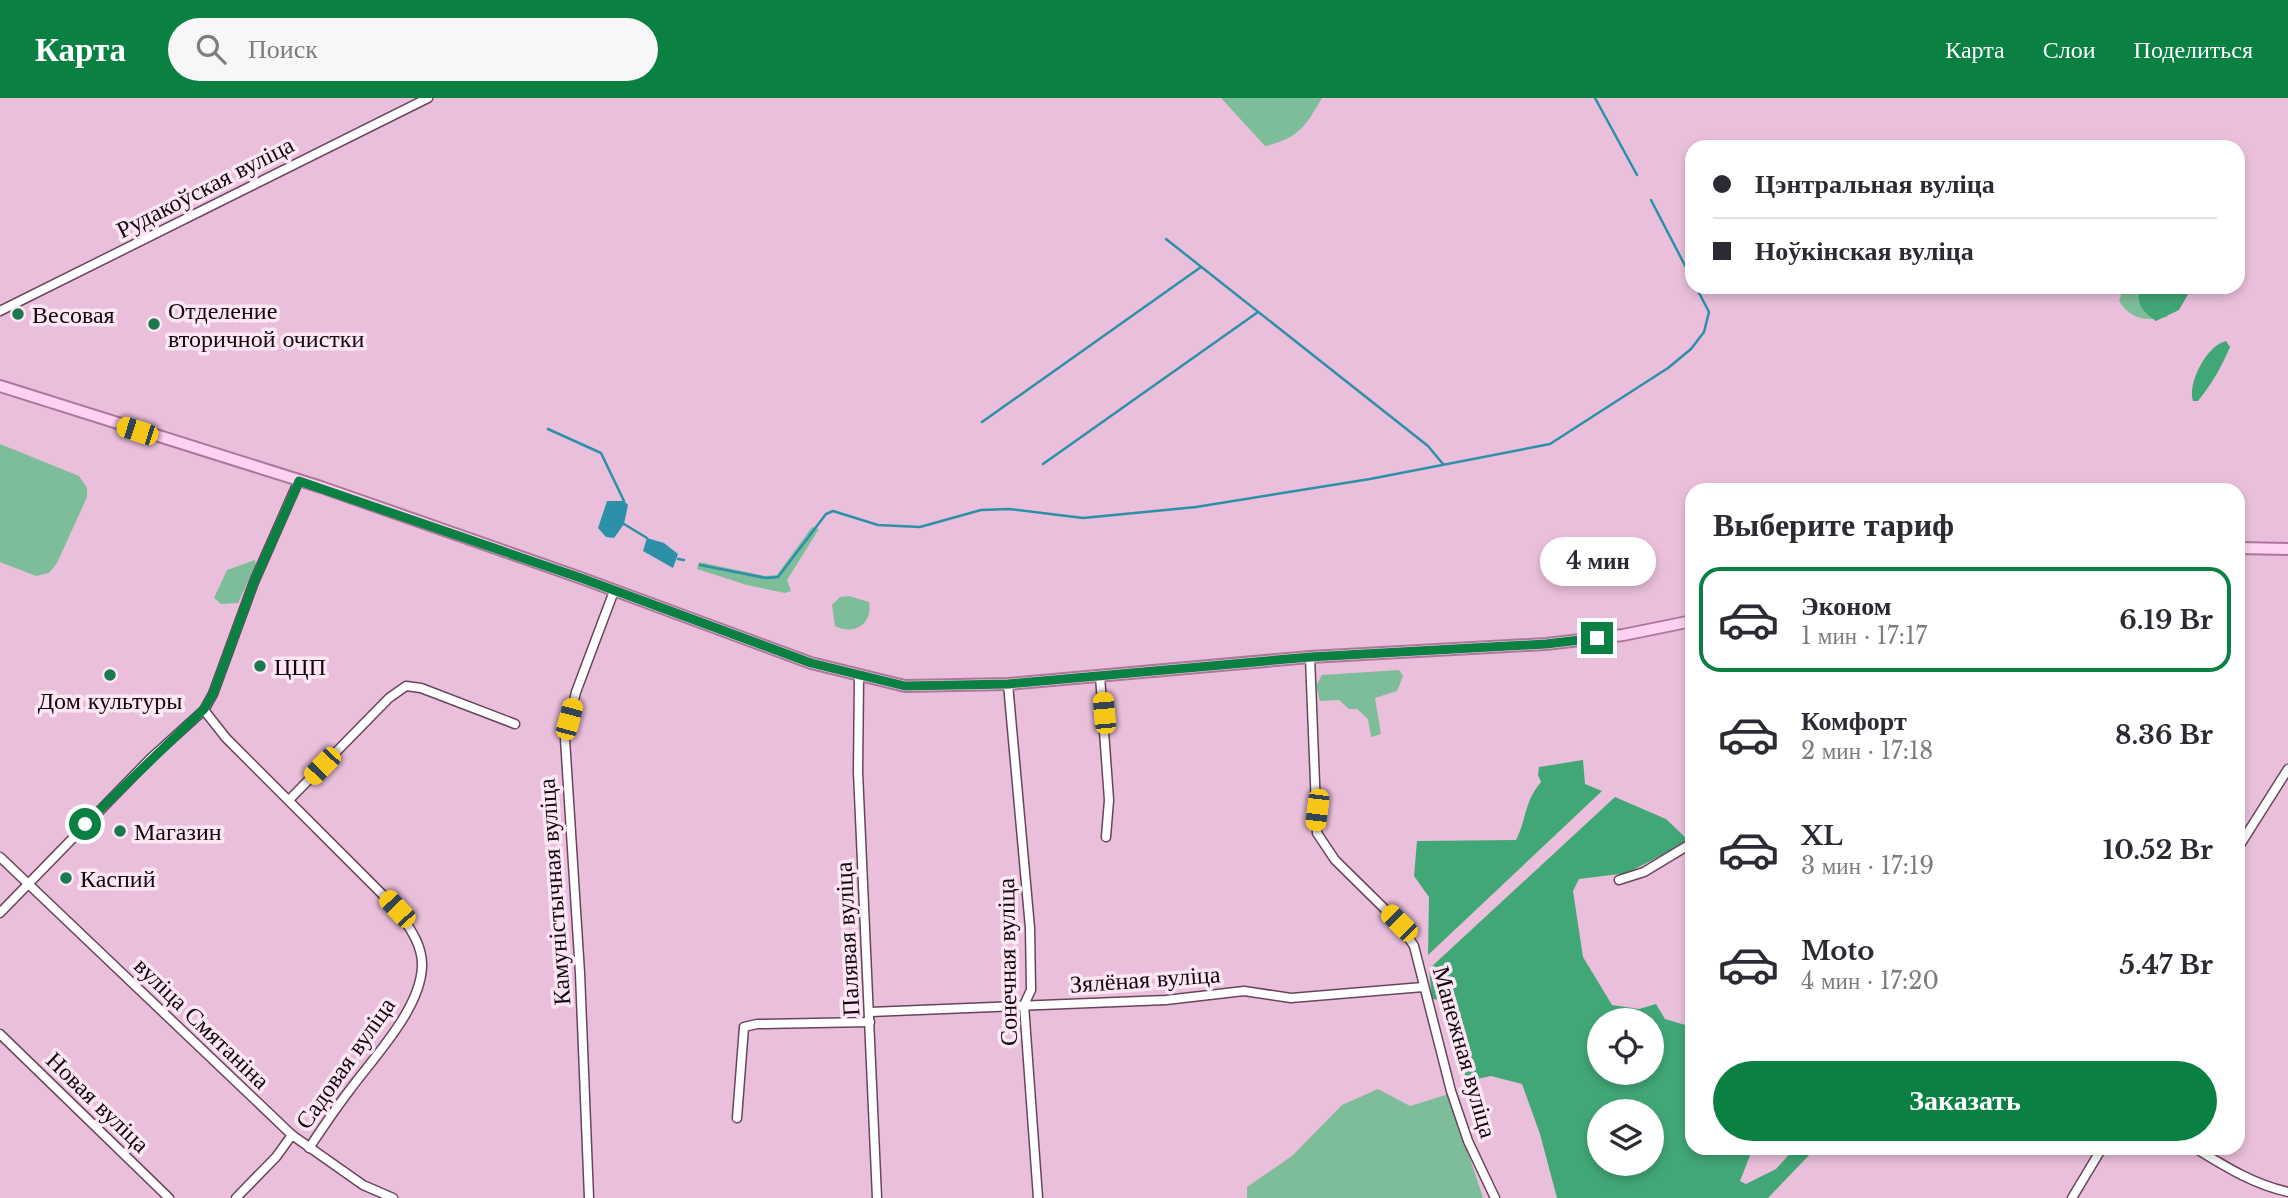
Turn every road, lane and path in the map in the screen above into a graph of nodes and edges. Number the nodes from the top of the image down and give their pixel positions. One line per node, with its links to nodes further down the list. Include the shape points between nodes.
1 (428, 98): 2 (street, Рудакоўская вуліца)
2 (0, 312)
3 (0, 386): 4 (main road)
4 (299, 481): 7 (main road); 13 (street)
5 (2245, 548): 6 (main road)
6 (2288, 549)
7 (614, 591): 11 (main road); 39 (street, Камуністычная вуліца, via 576,692 565,739)
8 (1685, 622): 9 (main road, via 1546,644)
9 (1310, 657): 10 (main road); 26 (street, Манежная вуліца, via 1317,832 1335,860 1399,923 1414,946)
10 (1100, 676): 12 (main road); 19 (street, via 1108,778)
11 (859, 677): 12 (main road, via 905,686); 28 (street, Палявая вуліца, via 858,772)
12 (1008, 684): 27 (street, Сонечная вуліца, via 1030,928 1031,990)
13 (204, 709): 16 (street, Садовая вуліца, via 226,738); 24 (street)
14 (515, 724): 16 (street, via 405,686)
15 (2288, 769): 18 (street)
16 (289, 800): 32 (street, Садовая вуліца, via 397,909 416,937 422,968 418,988 397,1027)
17 (2245, 827): 18 (street)
18 (2249, 830): 20 (street)
19 (1106, 837)
20 (2245, 837)
21 (1685, 848): 23 (street, via 1644,872)
22 (0, 857): 24 (street, вуліца Смятаніна)
23 (1619, 880)
24 (27, 883): 25 (street); 31 (street, вуліца Смятаніна)
25 (0, 914)
26 (1423, 987): 27 (street, Зялёная вуліца, via 1303,997 1244,991 1166,1000); 42 (street, Манежная вуліца, via 1468,1141)
27 (1024, 1006): 28 (street, Зялёная вуліца); 41 (street, Сонечная вуліца)
28 (870, 1017): 30 (street, Зялёная вуліца, via 744,1027); 40 (street, Палявая вуліца)
29 (0, 1034): 36 (street, Новая вуліца)
30 (737, 1118)
31 (292, 1135): 32 (street, вуліца Смятаніна); 37 (street)
32 (309, 1148): 38 (street, вуліца Смятаніна, via 363,1185)
33 (2098, 1155): 43 (street)
34 (2207, 1155): 35 (street, via 2263,1186)
35 (2288, 1192)
36 (169, 1198)
37 (236, 1198)
38 (393, 1198)
39 (589, 1198)
40 (877, 1198)
41 (1038, 1198)
42 (1495, 1198)
43 (2072, 1198)

